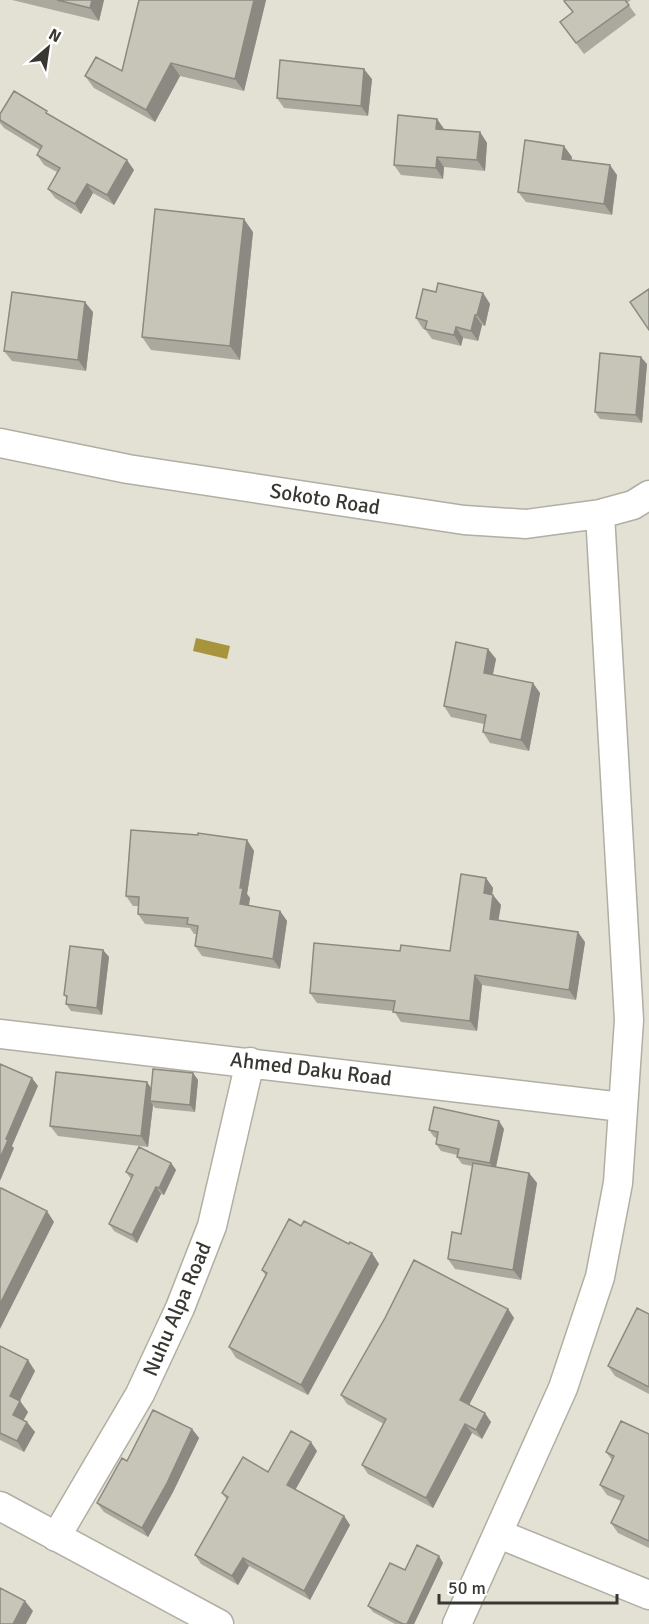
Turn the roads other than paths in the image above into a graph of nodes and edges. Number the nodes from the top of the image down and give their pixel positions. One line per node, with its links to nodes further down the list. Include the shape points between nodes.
1 (0, 443): 3 (street, Sokoto Road, via 128,468 464,520 526,524)
2 (649, 495): 3 (street, Sokoto Road, via 633,505)
3 (600, 514): 4 (street)
4 (637, 947): 7 (street)
5 (0, 1034): 6 (street, Ahmed Daku Road)
6 (250, 1062): 7 (street, Ahmed Daku Road); 10 (street, Nuhu Alpa Road, via 212,1226 180,1308 140,1394)
7 (622, 1107): 9 (street, via 618,1183 600,1277 563,1388)
8 (0, 1506): 10 (street)
9 (499, 1534): 11 (street); 13 (street)
10 (56, 1537): 12 (street)
11 (649, 1595)
12 (219, 1624)
13 (457, 1624)

